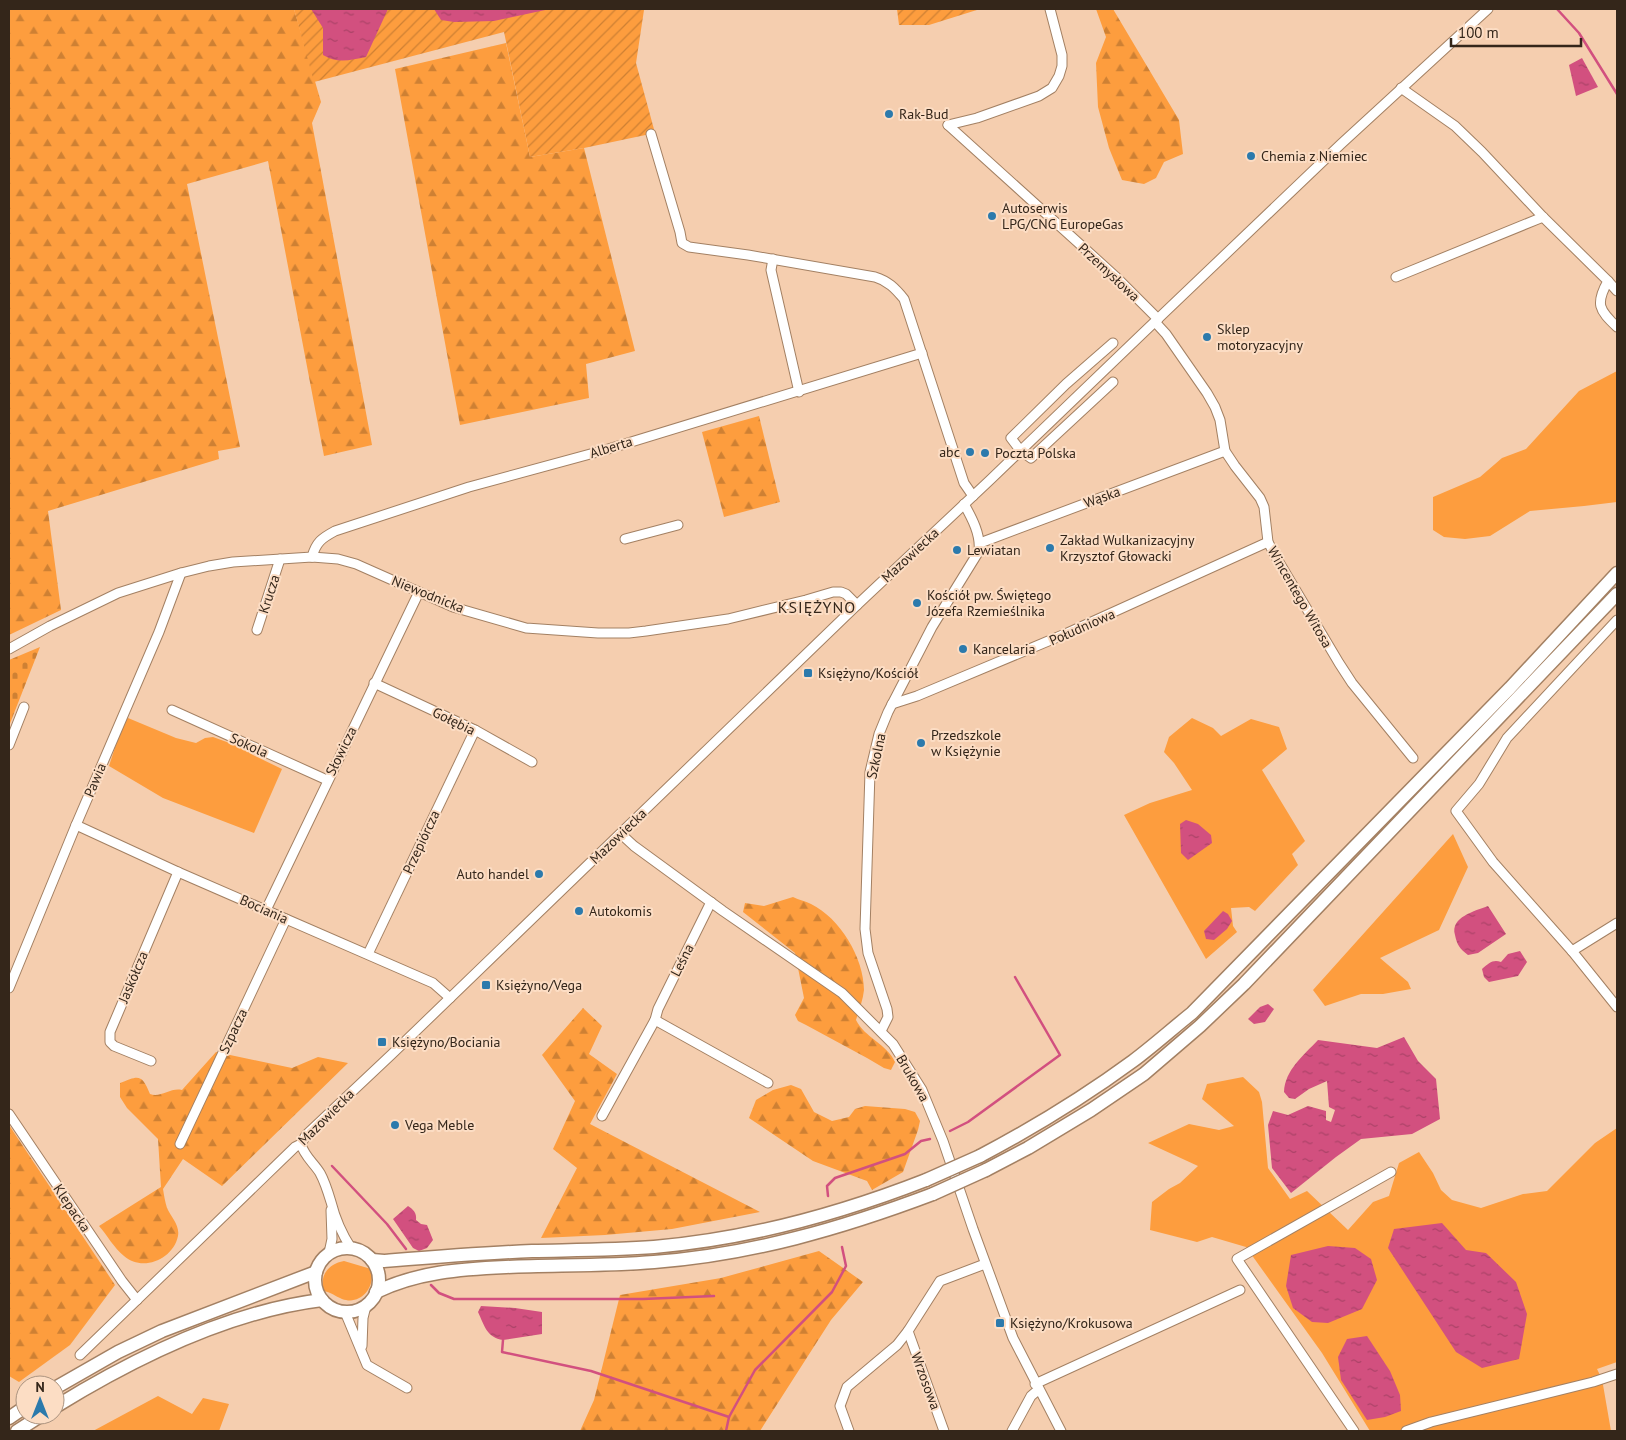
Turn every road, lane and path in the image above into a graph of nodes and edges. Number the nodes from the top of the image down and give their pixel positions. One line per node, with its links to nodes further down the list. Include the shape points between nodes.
1 (1050, 9): 10 (street, Przemysłowa, via 1062,61 1052,88 1039,96 948,125 1115,276)
2 (1488, 9): 3 (street, Mazowiecka)
3 (1401, 88): 5 (street, via 1454,126); 10 (street, Mazowiecka)
4 (651, 134): 6 (street, via 682,243 689,247)
5 (1543, 217): 7 (street); 8 (street)
6 (773, 259): 13 (street, via 885,280 904,299); 15 (street, via 771,270)
7 (1396, 277)
8 (1608, 281): 9 (street); 11 (street, via 1601,293 1601,307 1604,315)
9 (1617, 291)
10 (1156, 320): 16 (street, Mazowiecka); 17 (street, Wincentego Witosa, via 1215,407)
11 (1617, 327)
12 (1112, 342): 16 (street, via 1014,434 1011,438)
13 (922, 353): 15 (street, Alberta); 18 (street, via 964,483)
14 (1113, 382): 16 (street, via 1031,458)
15 (799, 392): 24 (street, Alberta, via 468,487 335,531 322,538)
16 (1020, 450): 18 (street, Mazowiecka)
17 (1225, 451): 22 (street, Wincentego Witosa, via 1260,498); 23 (street, Wąska)
18 (973, 496): 19 (street, Mazowiecka)
19 (964, 504): 23 (street); 30 (street, Mazowiecka)
20 (678, 525): 21 (street)
21 (625, 539)
22 (1268, 542): 35 (street, Południowa, via 1065,634); 40 (street, Wincentego Witosa, via 1338,663)
23 (980, 543): 35 (street, Szkolna, via 975,559 932,627)
24 (312, 557): 25 (street, Niewodnicka); 28 (street, Niewodnicka, via 356,564)
25 (280, 559): 26 (street, Niewodnicka, via 209,566); 32 (street, Krucza)
26 (181, 573): 33 (street, Niewodnicka, via 118,593); 43 (street, Pawia)
27 (1617, 573): 67 (main road, bridge, via 1510,688 1192,1013 1078,1100 1018,1136 892,1194 740,1235 654,1246)
28 (419, 592): 30 (street, Niewodnicka, via 517,626 598,633 629,633 699,624 832,592 846,594); 34 (street, Słowicza)
29 (1617, 594): 71 (main road, bridge, via 1258,970 1200,1026 1144,1074 1028,1148 933,1194 789,1240 738,1251 654,1262 448,1271 394,1283)
30 (857, 605): 44 (street, Mazowiecka)
31 (1617, 620): 50 (street, via 1507,738 1479,784 1456,811 1493,862)
32 (258, 630)
33 (9, 649)
34 (374, 683): 38 (street, Gołębia); 42 (street, Słowicza)
35 (892, 704): 56 (street, Szkolna, via 879,734 870,772 865,929 868,953 887,1009 888,1018)
36 (24, 706): 39 (street)
37 (172, 710): 42 (street, Sokola)
38 (474, 730): 41 (street, Gołębia); 51 (street, Przepiórcza)
39 (9, 745)
40 (1413, 758)
41 (532, 762)
42 (327, 780): 47 (street, Słowicza)
43 (76, 825): 45 (street, Bociania); 52 (street, Pawia)
44 (621, 834): 46 (street, Brukowa); 53 (street, Mazowiecka)
45 (178, 872): 47 (street, Bociania); 57 (street, Jaskółcza, via 110,1032 110,1042 114,1046)
46 (711, 902): 55 (street, Leśna); 56 (street, Brukowa, via 842,993)
47 (266, 910): 48 (street, Bociania)
48 (286, 919): 51 (street, Bociania); 61 (street, Szpacza)
49 (1617, 923): 50 (street)
50 (1572, 951): 54 (street)
51 (368, 954): 53 (street, Bociania, via 433,983)
52 (9, 988)
53 (450, 998): 62 (street, Mazowiecka, via 306,1135)
54 (1617, 1006)
55 (655, 1020): 58 (street); 60 (street, Leśna)
56 (881, 1031): 68 (street, Brukowa, via 922,1090)
57 (151, 1061)
58 (768, 1083)
59 (9, 1114): 72 (street, Klepacka)
60 (602, 1116)
61 (180, 1144)
62 (302, 1144): 64 (street, via 307,1157 321,1174); 72 (street, Mazowiecka, via 295,1147)
63 (1391, 1172): 88 (street, via 1237,1259)
64 (331, 1203): 65 (street); 66 (street)
65 (351, 1248): 66 (main road); 67 (main road)
66 (330, 1253): 69 (main road)
67 (372, 1260): 71 (main road, via 379,1279)
68 (986, 1264): 76 (street, via 940,1281); 81 (street, Brukowa, via 1012,1338)
69 (316, 1272): 73 (main road, via 315,1287); 80 (main road, via 162,1331)
70 (1240, 1290): 81 (street)
71 (376, 1292): 74 (main road)
72 (137, 1300): 78 (street, Mazowiecka)
73 (322, 1300): 75 (main road, via 332,1309); 83 (main road, via 290,1304 227,1323 166,1348)
74 (366, 1306): 75 (main road); 77 (street)
75 (346, 1312): 77 (street)
76 (908, 1331): 84 (street, via 897,1345 847,1387 840,1406); 85 (street, Wrzosowa)
77 (362, 1351): 82 (street, via 367,1365)
78 (80, 1355)
79 (1617, 1374): 89 (street)
80 (65, 1382)
81 (1037, 1387): 86 (street); 87 (street, Brukowa)
82 (407, 1388)
83 (65, 1401)
84 (849, 1431)
85 (944, 1431)
86 (1012, 1431)
87 (1061, 1431)
88 (1354, 1431)
89 (1406, 1431)

